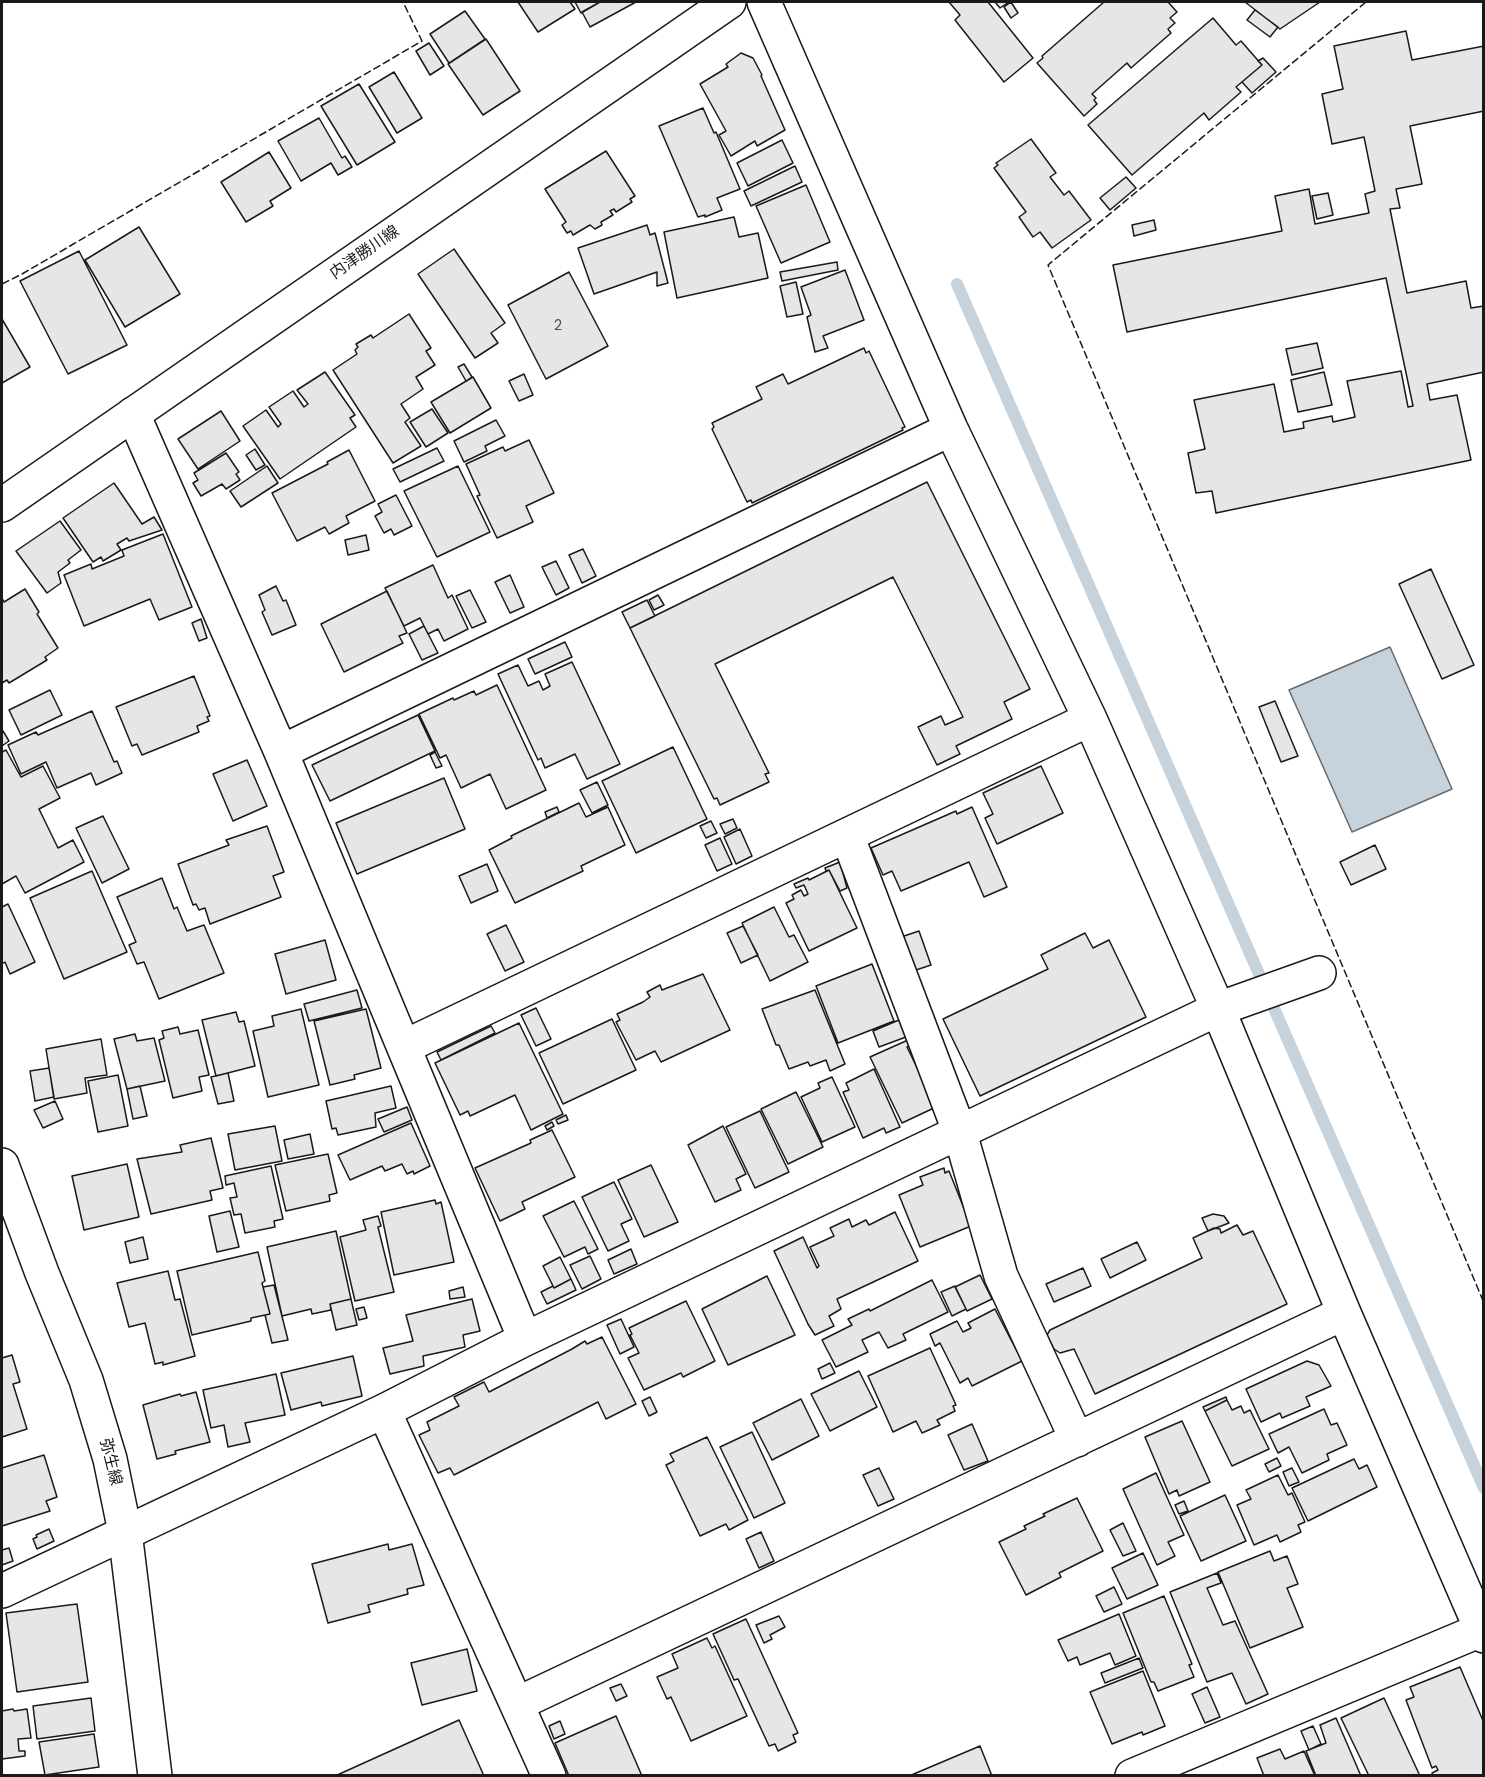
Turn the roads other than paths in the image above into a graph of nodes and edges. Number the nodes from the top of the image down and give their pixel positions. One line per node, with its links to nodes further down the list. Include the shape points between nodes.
1 (729, 2): 3 (street, 内津勝川線)
2 (764, 2): 4 (street)
3 (134, 414): 5 (street, 内津勝川線); 7 (street)
4 (951, 429): 6 (street); 7 (street)
5 (2, 505)
6 (1090, 719): 8 (street); 10 (street)
7 (281, 752): 11 (street)
8 (847, 835): 11 (street); 12 (street)
9 (1319, 973): 10 (street)
10 (1218, 1009): 12 (street); 14 (street)
11 (404, 1047): 15 (street)
12 (960, 1133): 15 (street); 17 (street, via 1001,1276)
13 (2, 1165): 18 (street, 弥生線, via 86,1380 110,1459)
14 (1344, 1313): 17 (street); 20 (street)
15 (525, 1339): 16 (street)
16 (384, 1411): 18 (street); 21 (street)
17 (1077, 1440): 21 (street)
18 (125, 1532): 19 (street); 22 (street, 弥生線)
19 (2, 1591)
20 (1482, 1633): 24 (street)
21 (518, 1704): 23 (street)
22 (155, 1776)
23 (549, 1776)
24 (1132, 1776)

